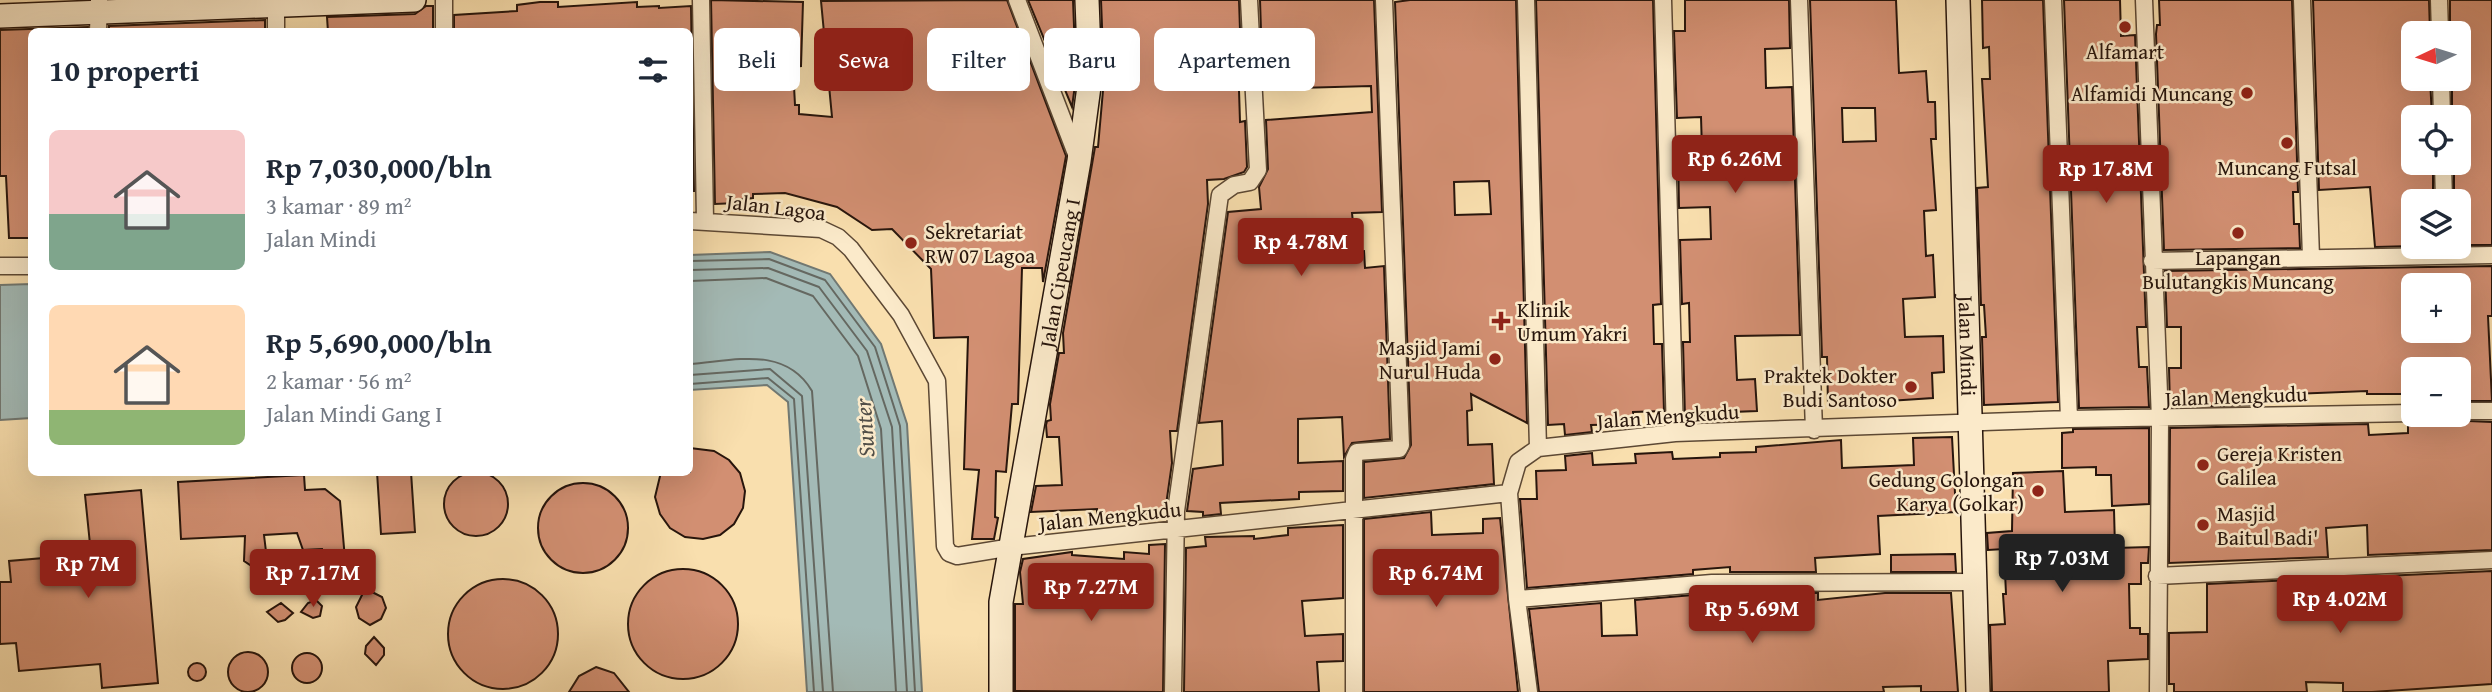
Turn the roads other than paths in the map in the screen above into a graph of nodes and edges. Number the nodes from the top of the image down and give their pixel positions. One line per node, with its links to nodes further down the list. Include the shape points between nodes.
1 (414, 0): 16 (street)
2 (444, 0): 21 (street)
3 (701, 0): 23 (street)
4 (1017, 0): 22 (street)
5 (1087, 0): 22 (street, Jalan Cipeucang I, via 1090,79)
6 (1249, 0): 42 (street, via 1258,170 1250,182 1234,185 1220,195)
7 (1384, 0): 41 (street, via 1401,445 1399,449 1357,452)
8 (1526, 0): 39 (street)
9 (1662, 0): 38 (street)
10 (1799, 0): 37 (street)
11 (1958, 0): 36 (street, Jalan Mindi)
12 (2053, 0): 34 (street)
13 (2144, 0): 28 (street)
14 (2302, 0): 27 (street)
15 (2439, 0): 19 (street)
16 (276, 4): 17 (street); 20 (street)
17 (98, 14): 18 (street)
18 (0, 16)
19 (2440, 21)
20 (276, 28)
21 (444, 28)
22 (1079, 161): 43 (street, Jalan Cipeucang I)
23 (697, 220): 44 (street, Jalan Lagoa, via 821,229 852,249 901,315 937,381 945,545)
24 (2401, 253): 27 (street)
25 (2471, 253): 26 (street)
26 (2492, 255)
27 (2311, 257): 28 (street)
28 (2152, 261): 35 (street)
29 (0, 266): 30 (street)
30 (28, 266)
31 (2471, 411): 32 (street)
32 (2492, 411)
33 (2401, 413): 35 (street, Jalan Mengkudu)
34 (2069, 419): 35 (street, Jalan Mengkudu); 36 (street, Jalan Mengkudu)
35 (2160, 420): 46 (street)
36 (1973, 425): 37 (street, Jalan Mengkudu); 47 (street, Jalan Mindi)
37 (1814, 430): 38 (street, Jalan Mengkudu)
38 (1675, 433): 39 (street, Jalan Mengkudu)
39 (1538, 448): 40 (street, via 1518,462)
40 (1509, 493): 41 (street, Jalan Mengkudu); 48 (street)
41 (1356, 511): 42 (street, Jalan Mengkudu); 51 (street)
42 (1177, 529): 43 (street, Jalan Mengkudu); 50 (street)
43 (1012, 547): 44 (street, Jalan Mengkudu); 49 (street, Jalan Cipeucang I, via 1001,602)
44 (957, 556)
45 (2492, 560): 46 (street)
46 (2157, 576): 54 (street)
47 (1976, 582): 48 (street, via 1712,583); 53 (street, Jalan Mindi)
48 (1517, 599): 52 (street)
49 (1001, 692)
50 (1173, 692)
51 (1354, 692)
52 (1529, 692)
53 (1978, 692)
54 (2158, 692)

